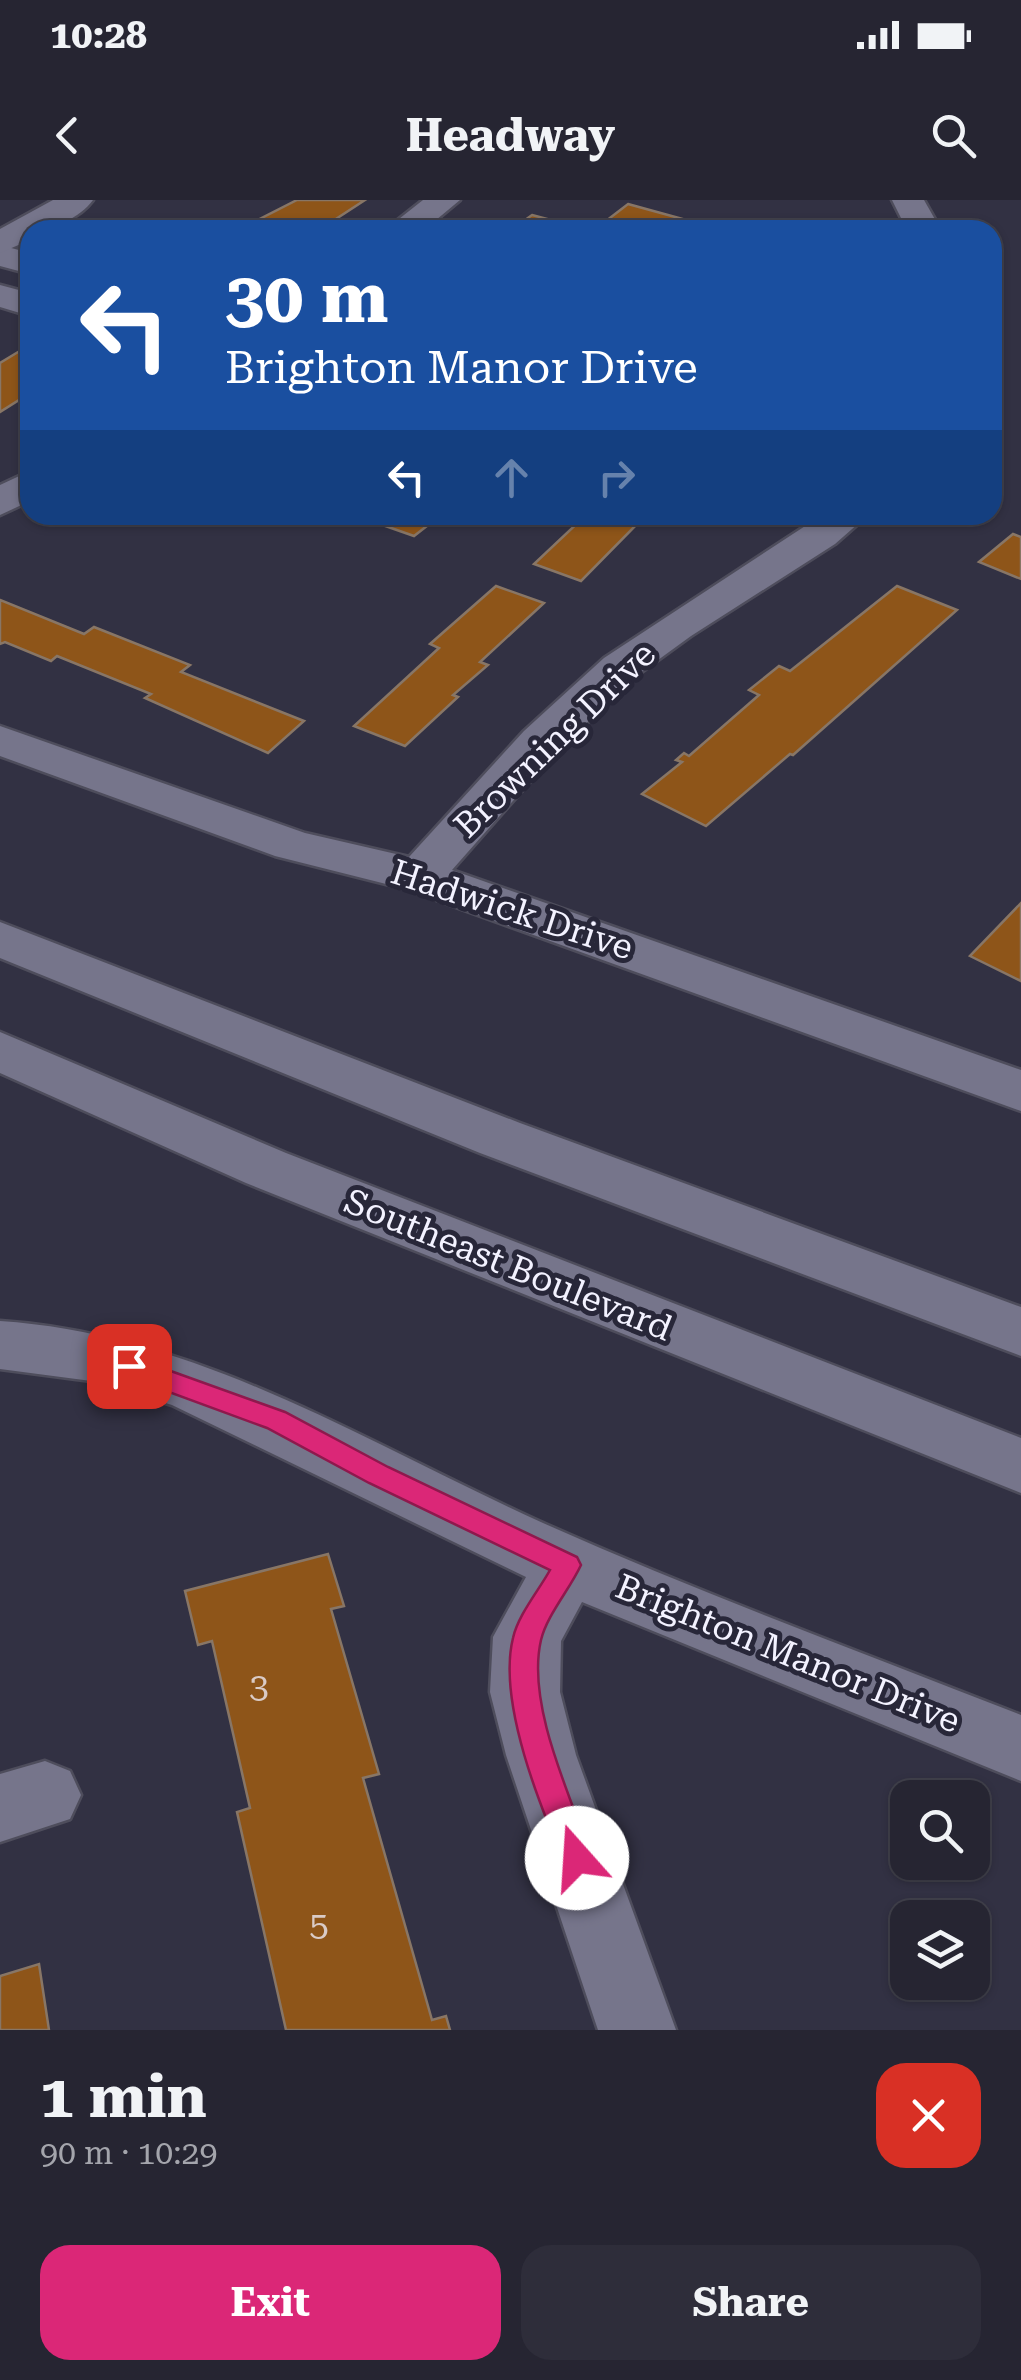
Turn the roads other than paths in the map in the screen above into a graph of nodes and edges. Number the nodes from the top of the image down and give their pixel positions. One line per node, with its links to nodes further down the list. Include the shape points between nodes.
1 (77, 200): 3 (street)
2 (444, 200): 4 (street)
3 (41, 220)
4 (416, 220)
5 (834, 525): 7 (street, Browning Drive, via 620,668 483,803)
6 (0, 740): 7 (street, Hadwick Drive, via 292,844)
7 (420, 876): 10 (street, Hadwick Drive)
8 (0, 939): 11 (street, via 500,1138)
9 (0, 1051): 13 (street, Southeast Boulevard, via 266,1168)
10 (1021, 1090)
11 (1021, 1332)
12 (0, 1345): 14 (street, Brighton Manor Drive, via 70,1351 212,1395 276,1420)
13 (1021, 1466)
14 (568, 1565): 15 (street, Brighton Manor Drive); 16 (street, via 527,1637 524,1692)
15 (1021, 1748)
16 (637, 2030)

